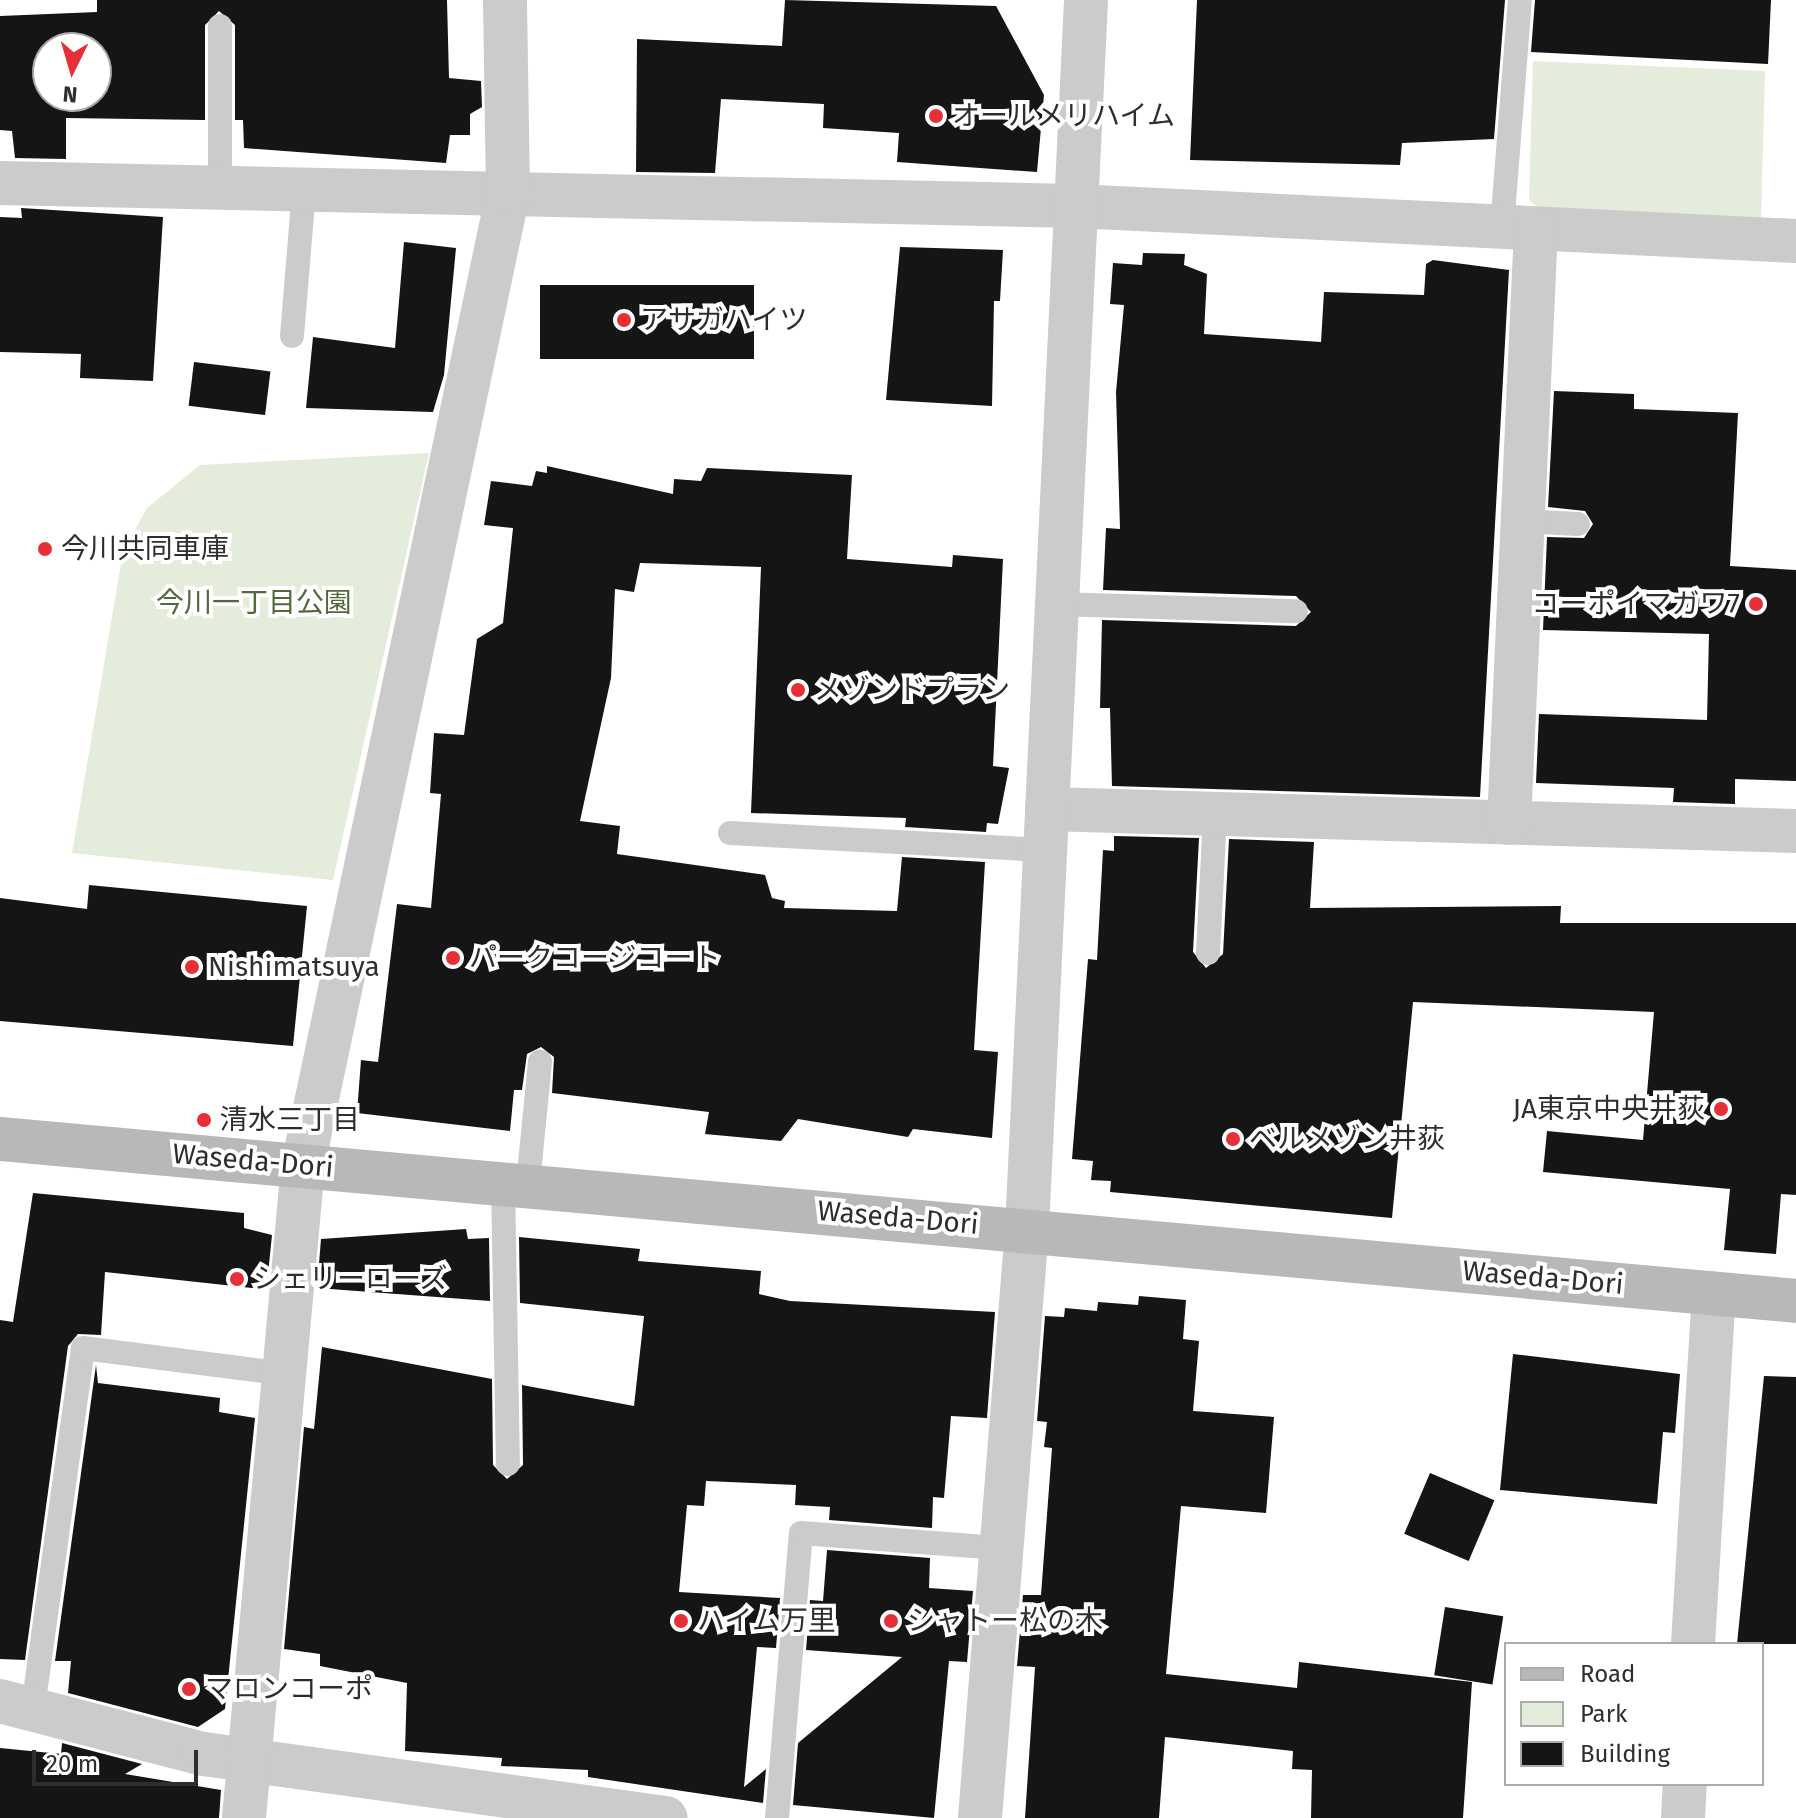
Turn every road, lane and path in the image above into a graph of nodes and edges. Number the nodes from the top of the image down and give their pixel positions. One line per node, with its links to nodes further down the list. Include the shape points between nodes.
1 (505, 0): 8 (street)
2 (1086, 0): 9 (street)
3 (1520, 0): 10 (lane)
4 (220, 26): 6 (lane)
5 (0, 183): 6 (street)
6 (220, 187): 7 (street)
7 (304, 189): 8 (street); 12 (lane)
8 (508, 193): 9 (street); 25 (street)
9 (1075, 206): 10 (street); 15 (street)
10 (1519, 228): 11 (street); 13 (street)
11 (1796, 241)
12 (292, 336)
13 (1522, 521): 14 (lane); 18 (street)
14 (1578, 524)
15 (1055, 604): 16 (lane); 19 (street)
16 (1296, 611)
17 (1215, 814): 18 (street); 19 (street); 22 (lane)
18 (1509, 823): 20 (street)
19 (1046, 830): 21 (lane); 27 (street)
20 (1796, 831)
21 (730, 833)
22 (1208, 953)
23 (540, 1062): 26 (lane)
24 (0, 1139): 25 (main road, Waseda-Dori)
25 (303, 1165): 26 (main road, Waseda-Dori); 30 (street)
26 (516, 1183): 27 (main road, Waseda-Dori); 31 (lane)
27 (1027, 1229): 28 (main road, Waseda-Dori); 32 (street)
28 (1714, 1294): 29 (main road, Waseda-Dori); 33 (street)
29 (1796, 1301)
30 (287, 1374): 34 (lane, via 83,1348); 35 (street)
31 (508, 1464)
32 (999, 1548): 39 (lane, via 801,1533); 40 (street)
33 (1693, 1642)
34 (16, 1704): 35 (street, via 204,1754)
35 (251, 1756): 37 (street); 38 (street)
36 (1685, 1786): 41 (street)
37 (244, 1818)
38 (666, 1818)
39 (777, 1818)
40 (980, 1818)
41 (1683, 1818)

